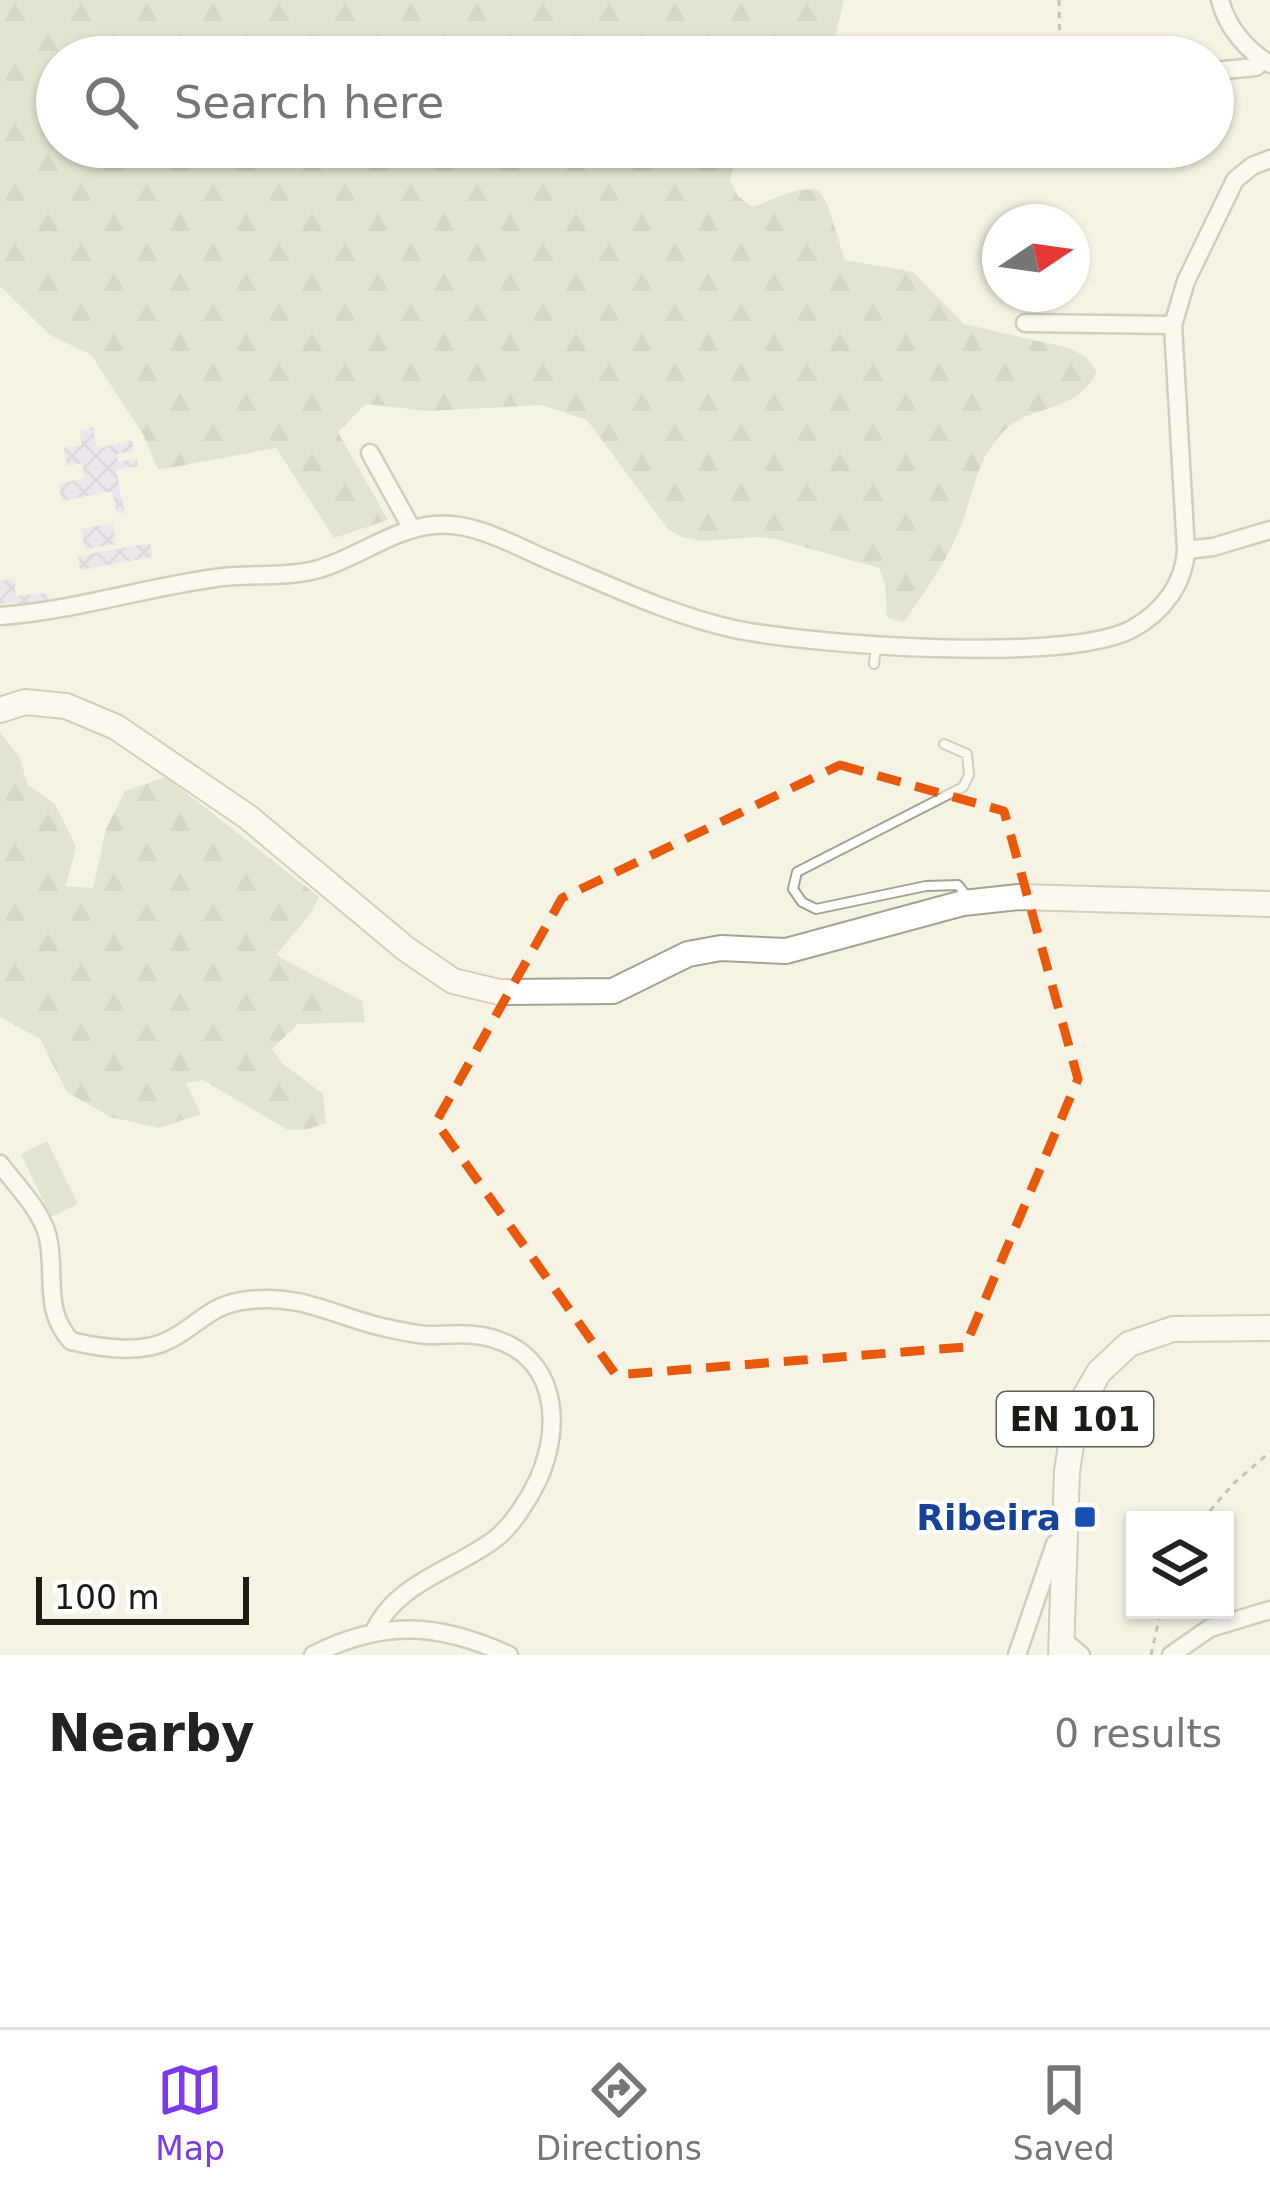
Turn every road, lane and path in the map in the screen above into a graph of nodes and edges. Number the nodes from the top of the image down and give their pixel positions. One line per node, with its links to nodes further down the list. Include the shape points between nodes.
1 (1059, 0): 3 (path)
2 (1220, 0): 4 (street, via 1228,23)
3 (1060, 36)
4 (1266, 62): 5 (street)
5 (1234, 70)
6 (1270, 159): 8 (street, via 1235,180)
7 (1025, 323): 8 (street)
8 (1172, 326): 12 (street)
9 (370, 453): 10 (street)
10 (412, 529): 13 (street, via 318,569 219,577 50,614); 14 (street, via 467,528 735,629)
11 (1270, 530): 12 (street)
12 (1186, 550): 14 (street, via 1180,583 1160,607 1101,640)
13 (0, 616)
14 (876, 645): 15 (lane)
15 (874, 664)
16 (0, 710): 18 (street, via 25,702 66,706 116,727 248,817 406,950 474,988 614,991 688,954 786,951)
17 (944, 744): 18 (lane, via 967,754 963,787 796,872 793,889 816,909 926,886 958,885)
18 (971, 902): 19 (street, via 1019,896)
19 (1270, 904)
20 (0, 1164): 27 (street, via 50,1240 52,1306 70,1341 144,1349 169,1341 219,1304 299,1299 375,1325 490,1337 537,1364 552,1424 538,1480 521,1509 498,1537 419,1584)
21 (1270, 1328): 24 (street, EN 101, via 1173,1329 1129,1344 1099,1372 1076,1412)
22 (1270, 1452): 23 (path)
23 (1210, 1511)
24 (1066, 1537): 28 (street, EN 101); 31 (street, via 1055,1544)
25 (1270, 1610): 33 (street, via 1210,1628)
26 (1159, 1619): 32 (path)
27 (374, 1632): 29 (street); 30 (street, via 437,1629)
28 (1068, 1650)
29 (313, 1655)
30 (509, 1655)
31 (1017, 1655)
32 (1151, 1655)
33 (1171, 1655)

